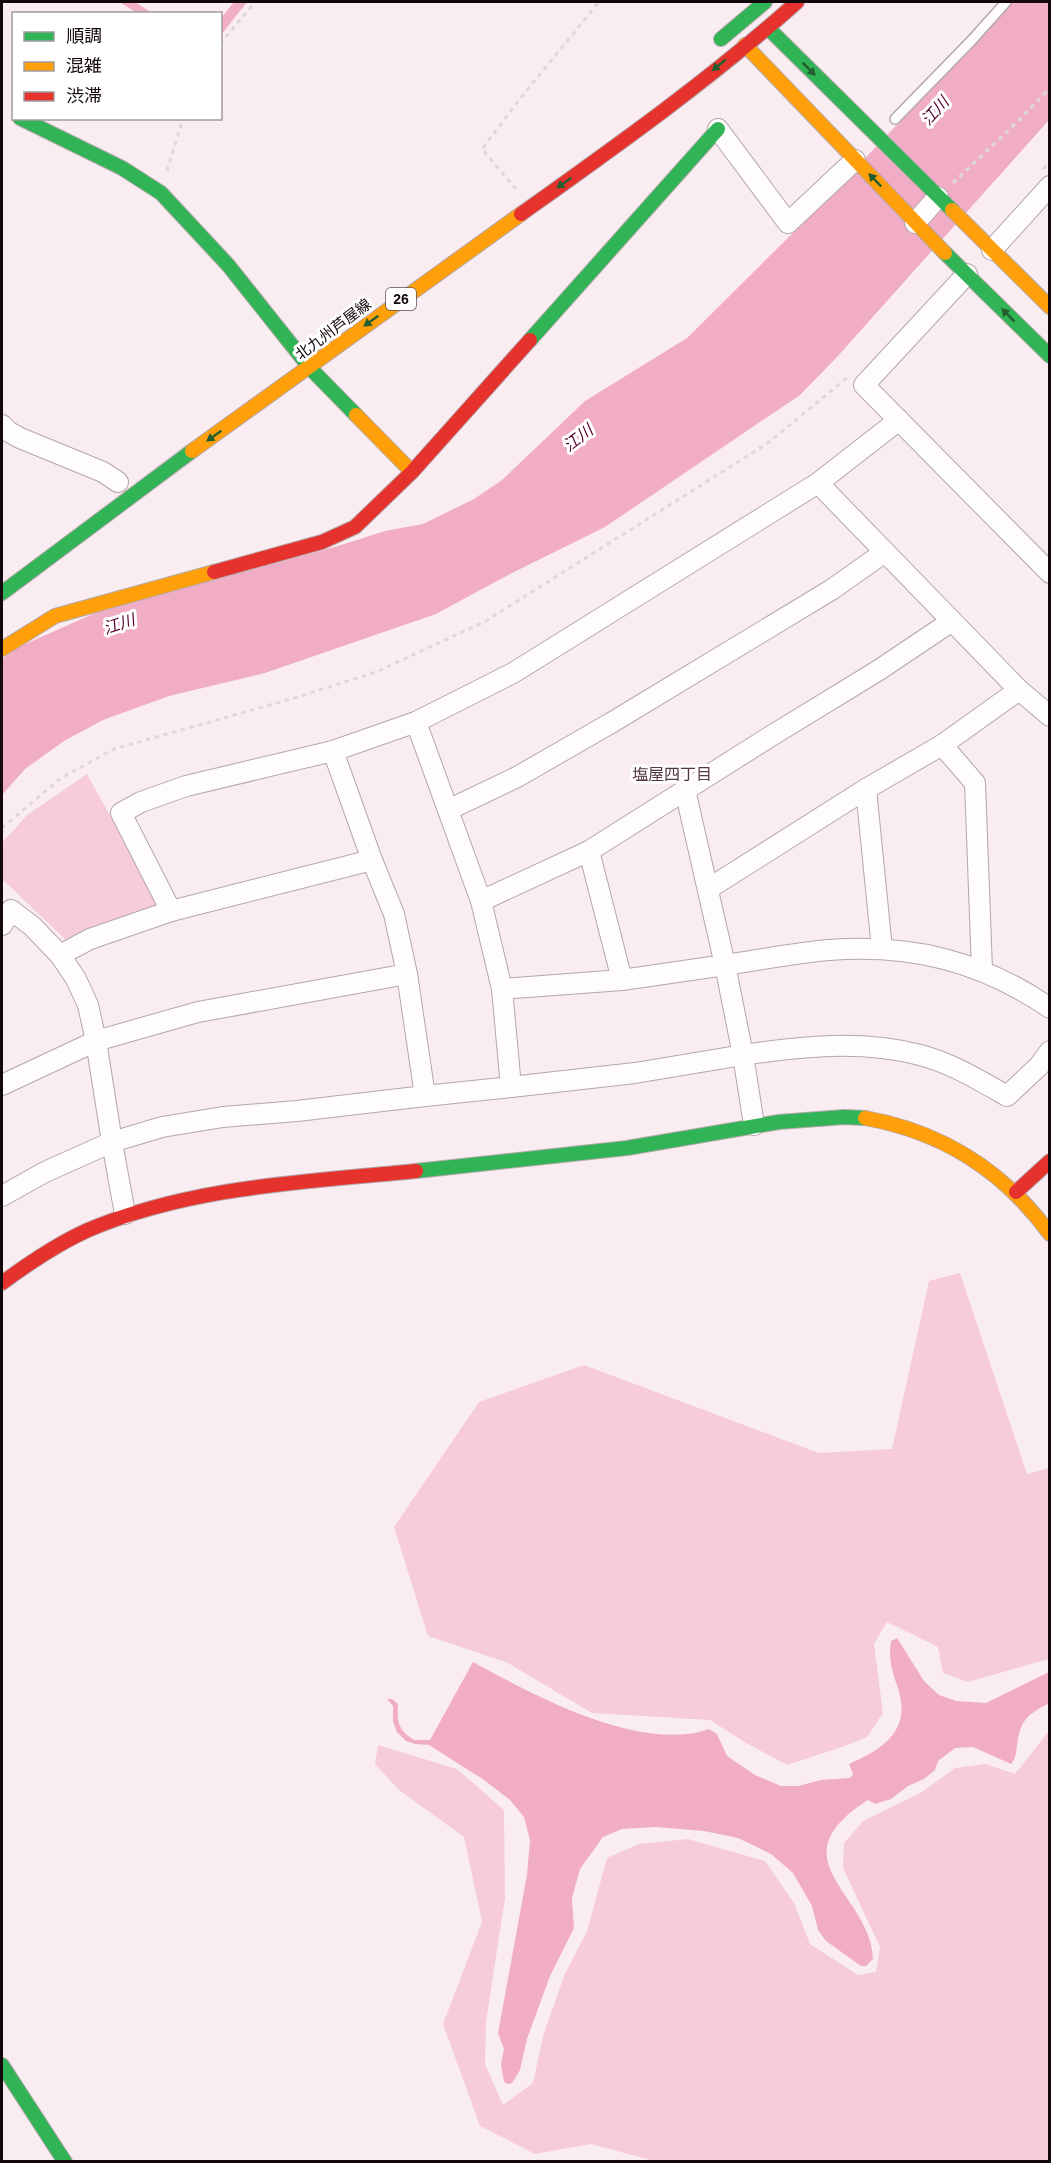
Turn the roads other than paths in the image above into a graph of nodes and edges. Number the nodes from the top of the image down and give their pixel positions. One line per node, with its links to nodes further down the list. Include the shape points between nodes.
1 (765, 2): 6 (street)
2 (797, 2): 4 (street, 北九州芦屋線 / 26)
3 (1006, 2): 7 (lane)
4 (768, 28): 5 (street, 北九州芦屋線 / 26); 12 (street, one-way to 12)
5 (745, 45): 10 (street); 18 (street, 北九州芦屋線 / 26, one-way to 18, via 633,134)
6 (705, 51)
7 (896, 119)
8 (22, 120): 18 (street, via 122,168 161,193 228,265)
9 (718, 129): 10 (street, via 788,224); 21 (street)
10 (855, 160): 13 (street, one-way to 10)
11 (1050, 186): 14 (street)
12 (938, 197): 13 (street); 14 (street)
13 (915, 223): 15 (street)
14 (992, 250): 16 (street)
15 (967, 274): 17 (street, one-way to 15); 19 (street, via 864,385)
16 (1050, 307)
17 (1050, 356)
18 (310, 368): 21 (street); 26 (street, 北九州芦屋線 / 26, one-way to 26)
19 (898, 420): 23 (street); 25 (street)
20 (2, 425): 22 (street, via 20,438)
21 (412, 472): 28 (street, via 355,527 322,542 55,616)
22 (118, 482)
23 (818, 483): 24 (street); 31 (street, via 513,673)
24 (885, 552): 27 (street); 36 (street, via 831,590 611,723 517,777)
25 (1050, 573)
26 (2, 593)
27 (952, 621): 29 (street); 35 (street)
28 (2, 649)
29 (1019, 690): 30 (street); 32 (street)
30 (1050, 716)
31 (416, 722): 33 (street); 36 (street)
32 (942, 745): 34 (street); 46 (street, via 975,783)
33 (333, 751): 38 (street); 41 (street, via 186,786 121,813)
34 (866, 789): 39 (street); 43 (street)
35 (685, 790): 37 (street); 39 (street)
36 (448, 810): 40 (street)
37 (590, 851): 40 (street); 48 (street)
38 (372, 860): 41 (street); 47 (street, via 394,914)
39 (708, 889): 45 (street)
40 (481, 901): 49 (street)
41 (171, 911): 44 (street, via 90,939)
42 (2, 925): 44 (street, via 11,910 33,926)
43 (882, 949): 45 (street, via 829,950); 46 (street, via 930,955)
44 (60, 955): 51 (street, via 88,1005)
45 (725, 965): 48 (street); 53 (street)
46 (982, 970): 50 (street)
47 (407, 974): 51 (street, via 198,1012); 56 (street)
48 (622, 980): 49 (street)
49 (502, 989): 55 (street)
50 (1050, 1008)
51 (96, 1041): 54 (street); 58 (street)
52 (1050, 1051): 53 (street, via 1007,1096 959,1069 922,1055 879,1047 836,1044)
53 (743, 1055): 55 (street); 57 (street)
54 (2, 1085)
55 (511, 1087): 56 (street)
56 (425, 1096): 58 (street, via 223,1117 162,1127)
57 (754, 1125): 60 (street, via 859,1117 907,1126 985,1167); 62 (street, via 638,1146 250,1187)
58 (112, 1142): 61 (street); 62 (street)
59 (1050, 1161): 60 (street)
60 (1016, 1192): 63 (street)
61 (2, 1196)
62 (125, 1214): 64 (street, via 33,1260)
63 (1050, 1234)
64 (2, 1284)
65 (2, 2065): 66 (street)
66 (65, 2162)

